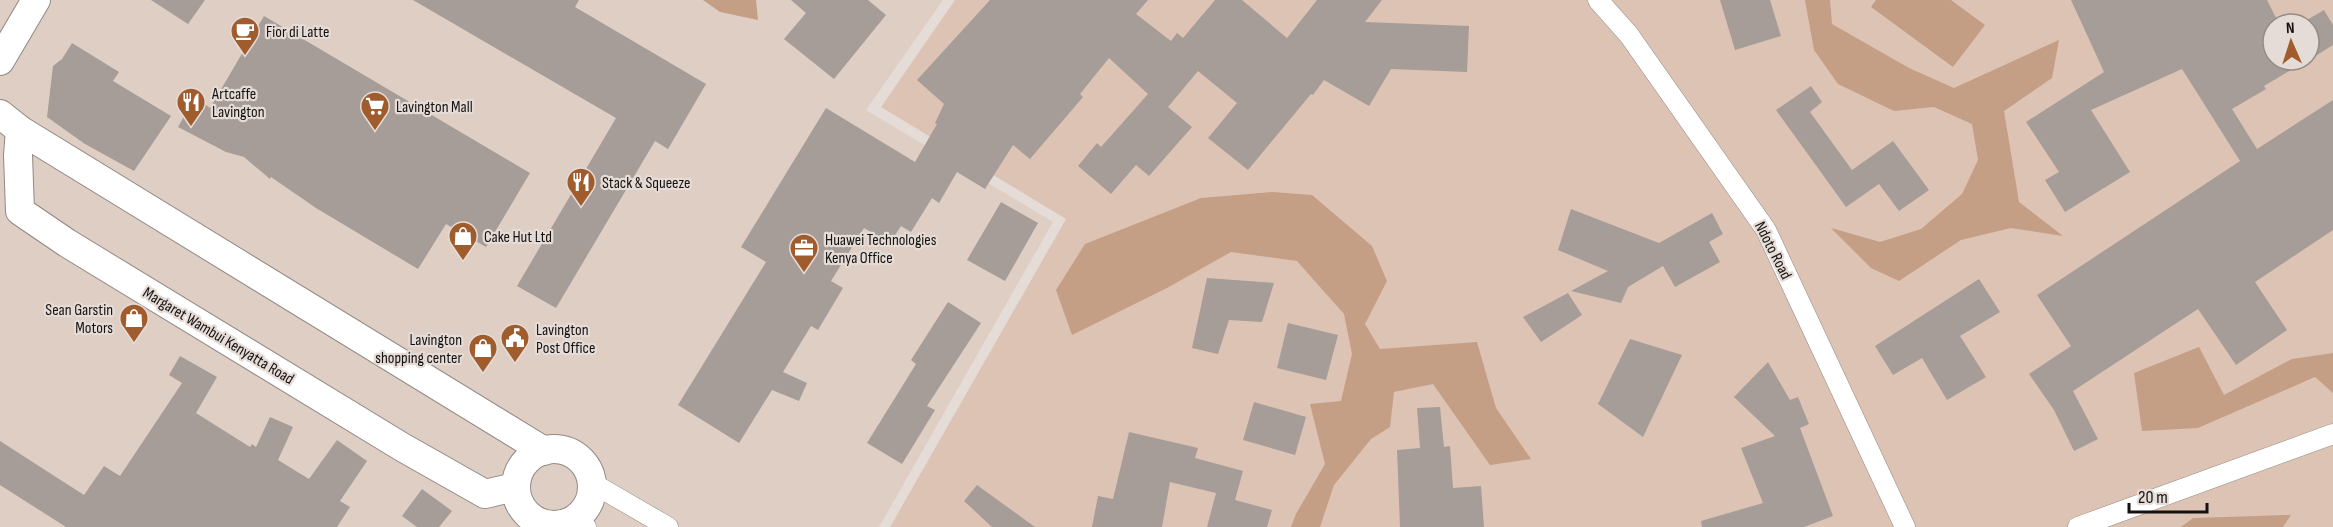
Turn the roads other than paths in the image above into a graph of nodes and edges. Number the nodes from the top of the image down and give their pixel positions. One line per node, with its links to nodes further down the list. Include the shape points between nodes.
1 (36, 0): 3 (street)
2 (1598, 0): 11 (street, Ndoto Road, via 1629,35 1766,230)
3 (0, 61)
4 (10, 122): 6 (street); 8 (street, Margaret Wambui Kenyatta Road, via 18,155 20,212 381,435 485,494)
5 (2333, 434): 12 (street)
6 (543, 451): 7 (street, via 562,450 571,454 585,466); 8 (street, via 520,468)
7 (592, 483): 9 (street, via 579,516); 10 (street)
8 (516, 507): 9 (street, via 531,518)
9 (561, 525)
10 (669, 527)
11 (1905, 527)
12 (2078, 527)

